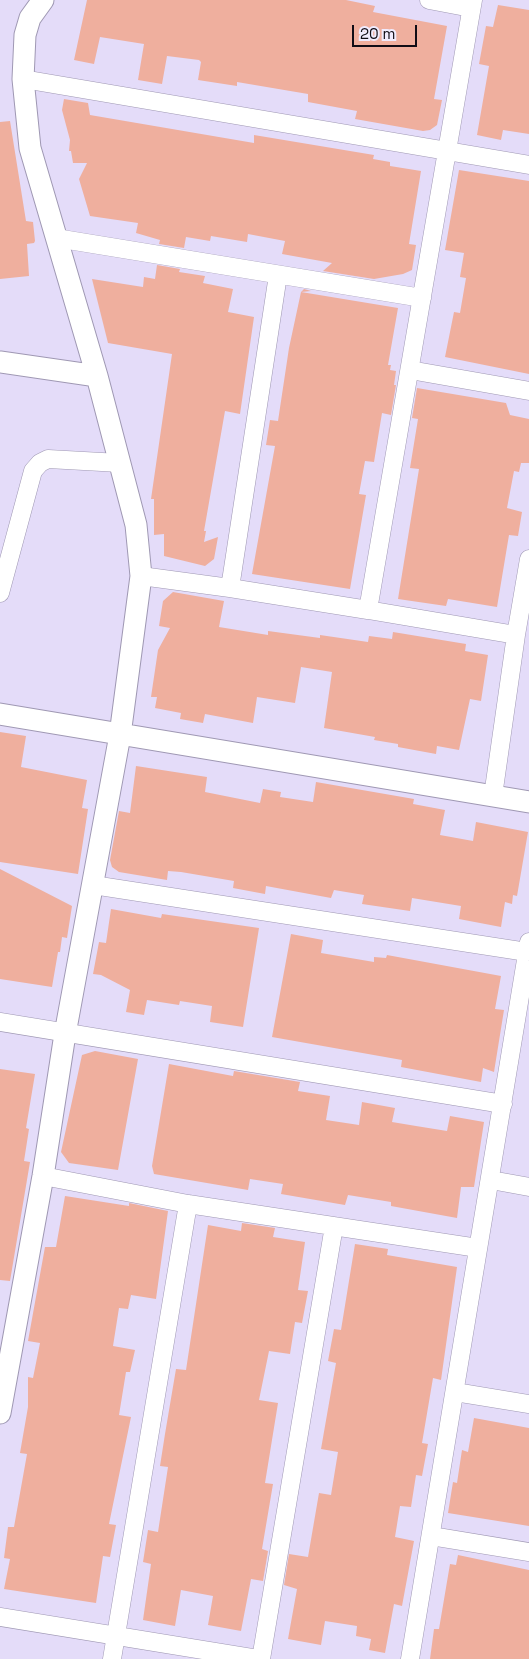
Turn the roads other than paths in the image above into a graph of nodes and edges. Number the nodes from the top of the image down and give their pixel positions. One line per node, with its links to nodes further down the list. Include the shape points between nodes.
1 (43, 0): 4 (street, via 30,18 25,35)
2 (429, 0): 3 (street)
3 (472, 4): 5 (street)
4 (23, 79): 5 (street); 7 (street, via 30,148)
5 (445, 152): 6 (street); 9 (street)
6 (529, 165)
7 (56, 238): 8 (street); 12 (street)
8 (278, 275): 9 (street); 17 (street)
9 (422, 298): 11 (street)
10 (0, 362): 12 (street)
11 (410, 370): 13 (street); 19 (street)
12 (97, 376): 14 (street)
13 (529, 391)
14 (120, 463): 16 (street, via 136,525); 18 (street, via 48,459 40,463 33,471)
15 (529, 559): 20 (street)
16 (140, 576): 17 (street); 22 (street)
17 (230, 588): 19 (street)
18 (0, 593)
19 (368, 610): 20 (street)
20 (516, 635): 23 (street)
21 (0, 714): 22 (street)
22 (120, 735): 23 (street); 25 (street)
23 (493, 796): 24 (street)
24 (529, 802)
25 (93, 885): 26 (street); 28 (street)
26 (528, 947): 29 (street)
27 (0, 1022): 28 (street)
28 (65, 1034): 29 (street); 30 (street)
29 (503, 1104): 31 (street)
30 (43, 1176): 33 (street); 38 (street)
31 (491, 1180): 32 (street); 35 (street)
32 (529, 1186)
33 (188, 1204): 34 (street); 42 (street)
34 (334, 1226): 35 (street); 44 (street)
35 (478, 1248): 36 (street)
36 (455, 1392): 37 (street); 39 (street)
37 (529, 1404)
38 (0, 1413)
39 (431, 1536): 40 (street); 45 (street)
40 (529, 1552)
41 (0, 1617): 42 (street)
42 (116, 1636): 43 (street); 44 (street)
43 (112, 1659)
44 (260, 1659)
45 (410, 1659)

